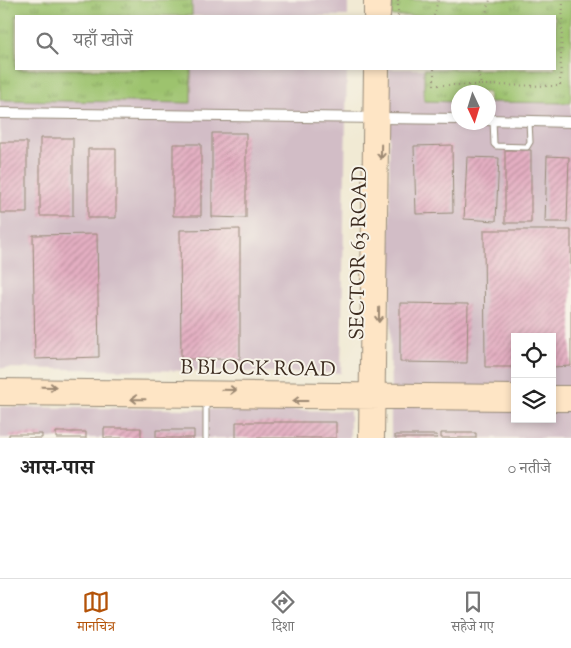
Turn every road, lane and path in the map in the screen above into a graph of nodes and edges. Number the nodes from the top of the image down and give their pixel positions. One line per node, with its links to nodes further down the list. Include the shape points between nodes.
1 (371, 0): 7 (street)
2 (384, 0): 8 (street)
3 (398, 0): 9 (path)
4 (438, 0): 10 (path)
5 (490, 0): 11 (path)
6 (563, 0): 18 (path, via 560,86)
7 (371, 15)
8 (383, 15)
9 (398, 15)
10 (434, 15)
11 (485, 15)
12 (371, 70): 20 (street, SECTOR 63 ROAD)
13 (382, 70): 20 (street, SECTOR 63 ROAD)
14 (434, 70): 16 (path, via 434,85)
15 (477, 70): 17 (path)
16 (451, 85)
17 (481, 85)
18 (496, 85)
19 (0, 113): 20 (street)
20 (376, 118): 21 (street); 31 (street, SECTOR 63 ROAD)
21 (451, 119)
22 (496, 120): 23 (street)
23 (529, 121): 24 (street); 25 (lane, via 530,142 527,147 496,146)
24 (571, 122)
25 (492, 130)
26 (0, 386): 30 (street, B BLOCK ROAD, one-way to 30)
27 (511, 392): 31 (street, B BLOCK ROAD)
28 (556, 393): 29 (street)
29 (571, 393)
30 (206, 395): 31 (street, B BLOCK ROAD); 32 (street, B BLOCK ROAD, one-way to 32); 36 (lane)
31 (372, 396): 33 (street, B BLOCK ROAD); 37 (street, SECTOR 63 ROAD); 38 (street, SECTOR 63 ROAD)
32 (0, 398)
33 (511, 403)
34 (556, 404): 35 (street)
35 (571, 404)
36 (206, 438)
37 (366, 438)
38 (377, 438)

